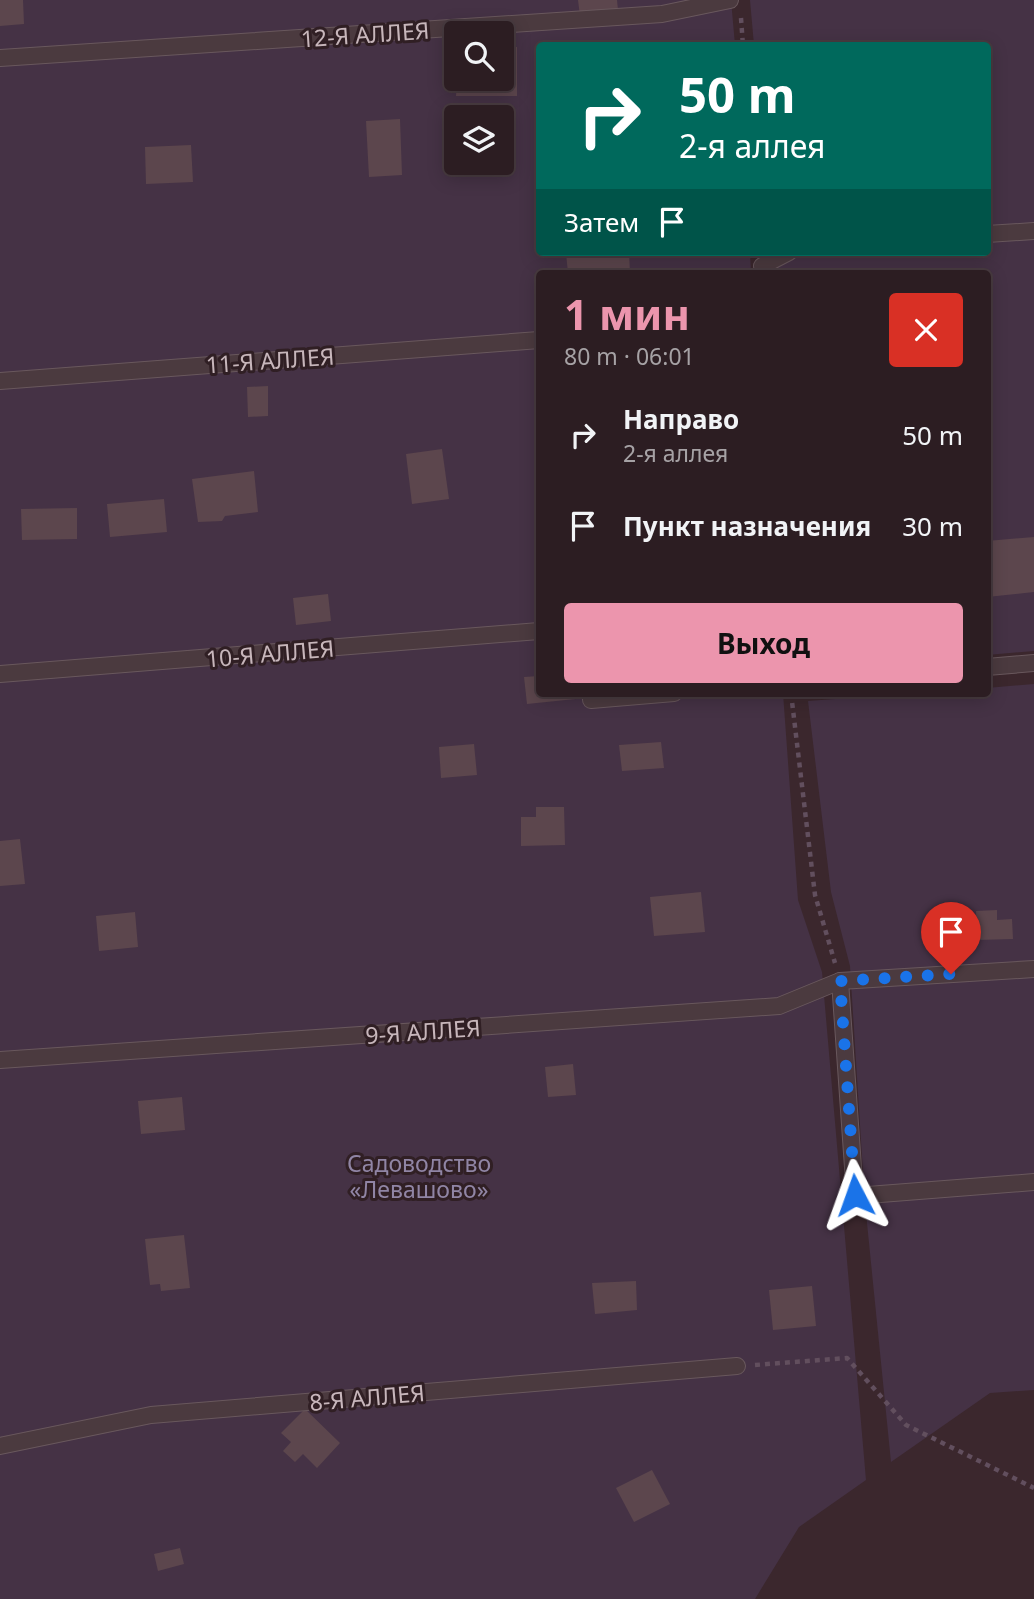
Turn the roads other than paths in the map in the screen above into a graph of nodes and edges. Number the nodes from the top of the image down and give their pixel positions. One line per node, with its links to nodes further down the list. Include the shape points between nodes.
1 (735, 6): 2 (lane, 12-Я АЛЛЕЯ)
2 (0, 58)
3 (1034, 231): 4 (lane)
4 (991, 233)
5 (781, 256): 6 (lane)
6 (762, 266)
7 (536, 340): 8 (lane, 11-Я АЛЛЕЯ)
8 (0, 381)
9 (536, 631): 12 (lane, 10-Я АЛЛЕЯ)
10 (1034, 663): 11 (lane)
11 (991, 667)
12 (0, 674)
13 (591, 697): 14 (lane)
14 (627, 697)
15 (1034, 969): 16 (lane, 9-Я АЛЛЕЯ)
16 (840, 981): 17 (lane, 9-Я АЛЛЕЯ, via 779,1006); 18 (lane, via 855,1195)
17 (0, 1060)
18 (1034, 1182)
19 (737, 1366): 20 (lane, 8-Я АЛЛЕЯ, via 150,1415)
20 (0, 1446)

